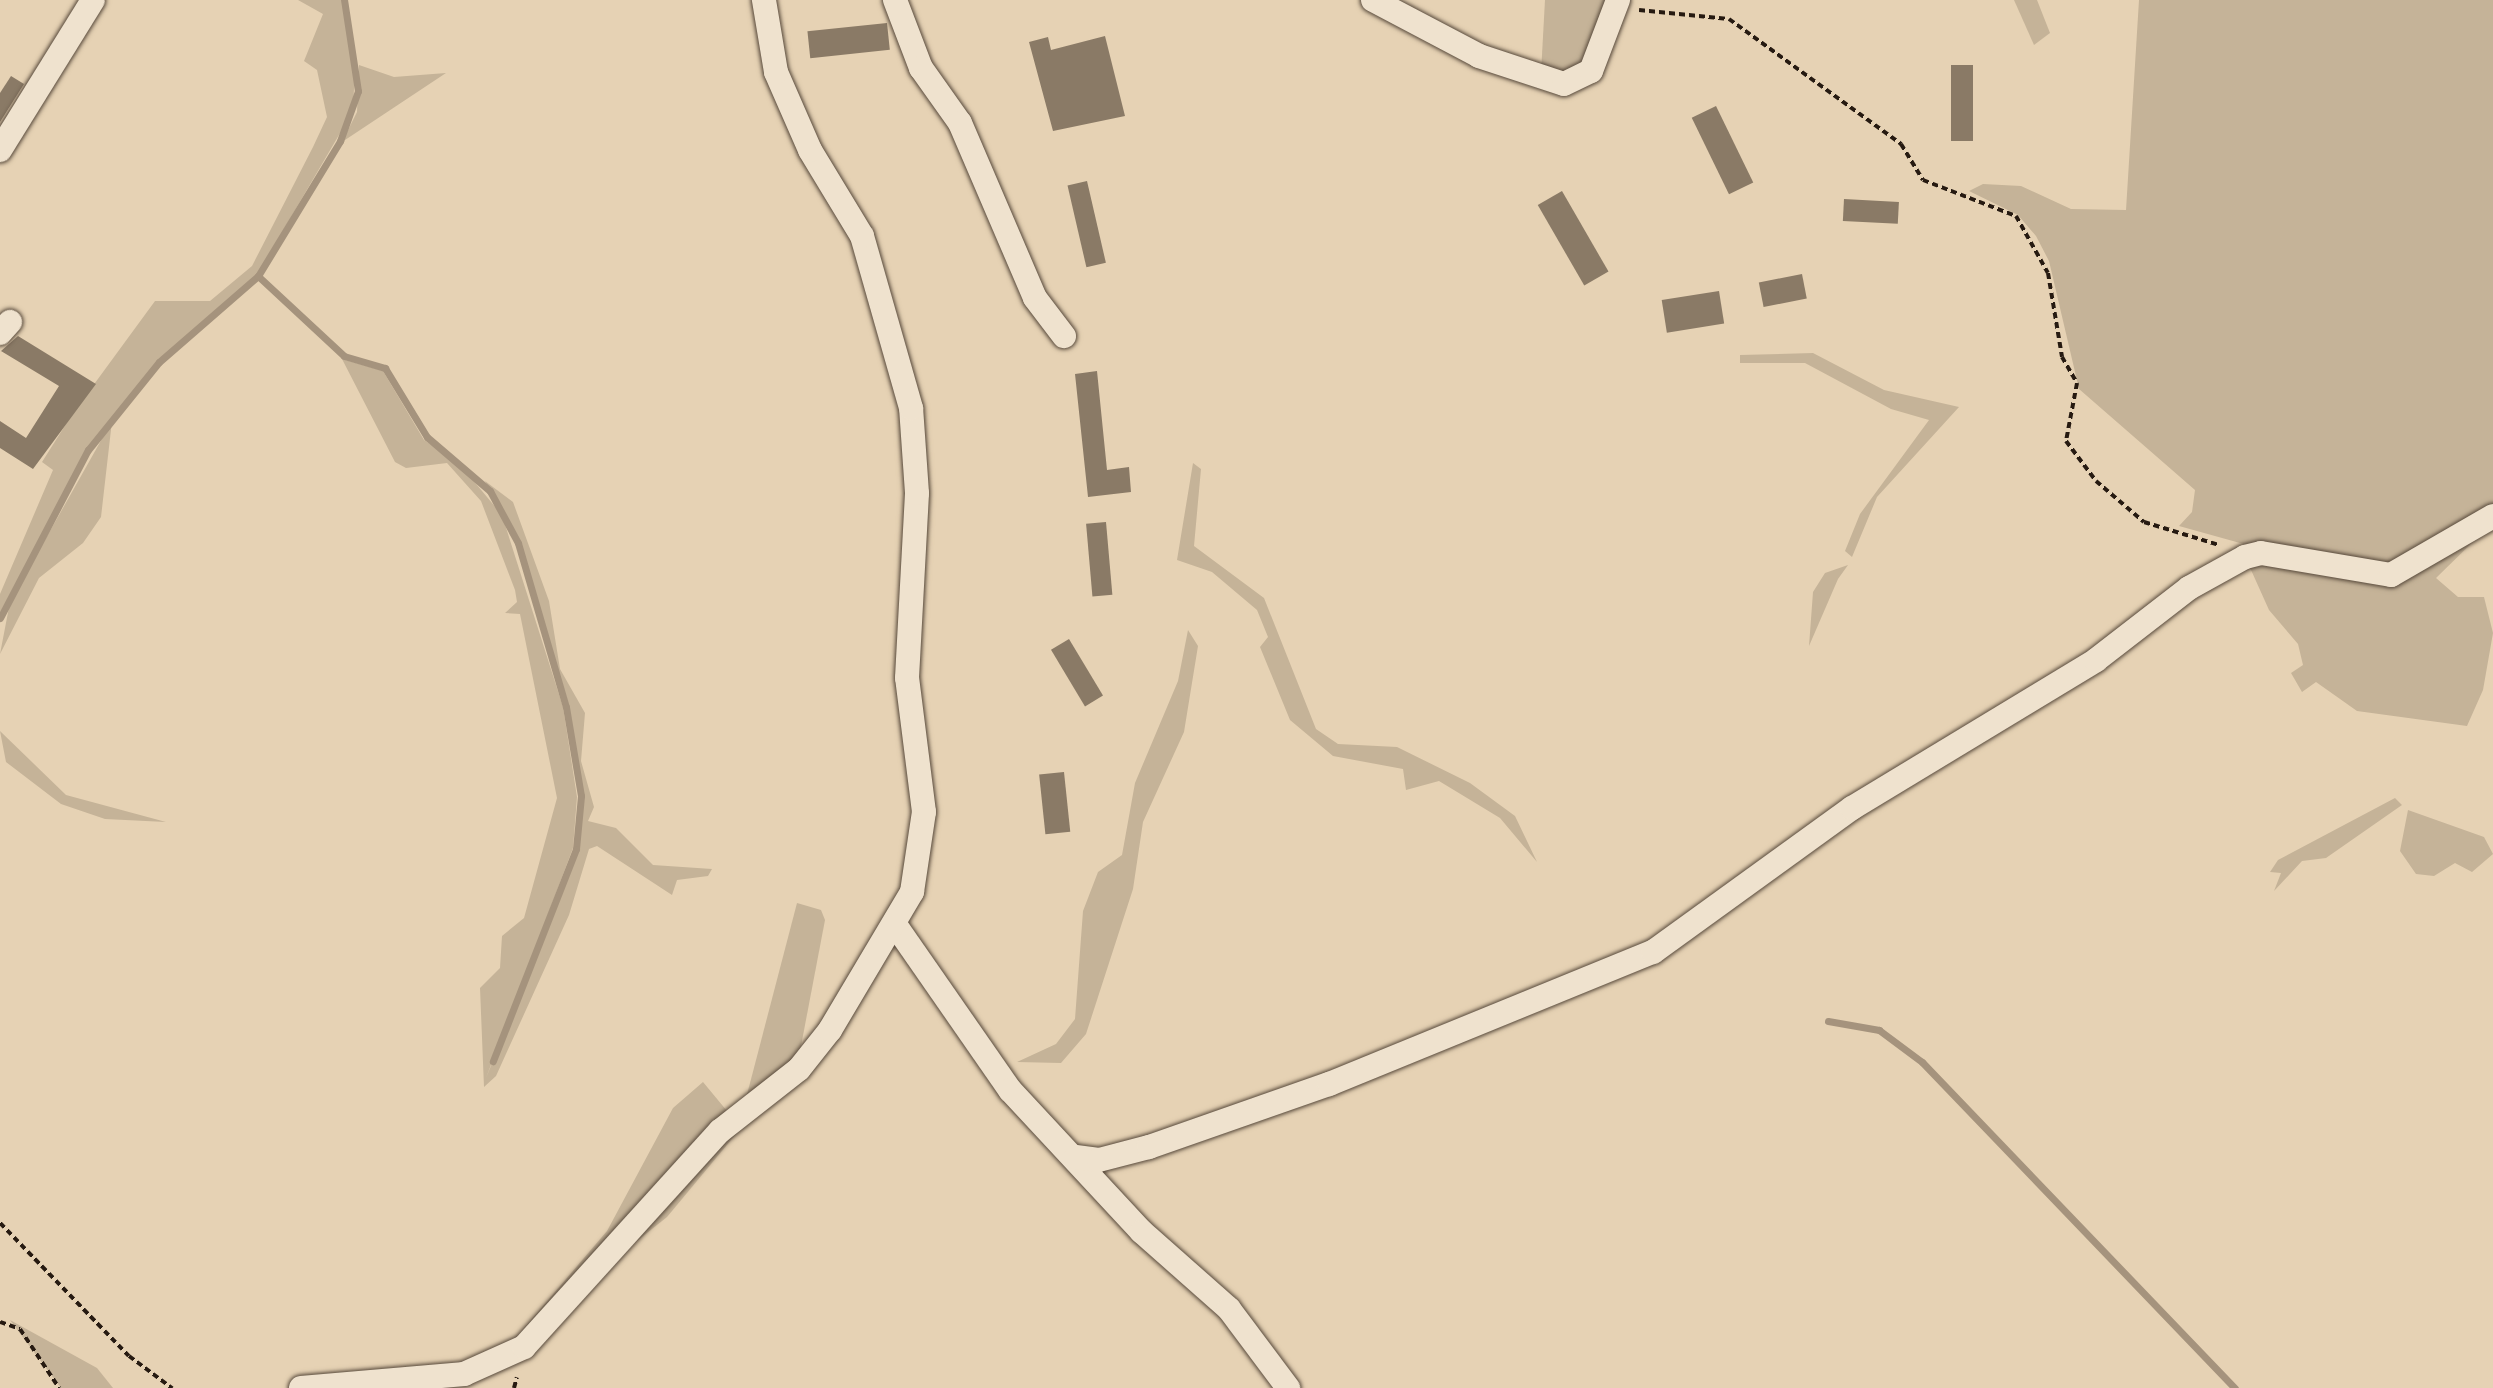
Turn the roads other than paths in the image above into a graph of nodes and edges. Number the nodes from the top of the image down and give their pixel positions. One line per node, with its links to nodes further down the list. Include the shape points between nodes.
1 (93, 0): 6 (street)
2 (764, 0): 9 (street, via 776,72 810,150 862,236 911,408 917,493 907,678 923,842)
3 (895, 0): 7 (street, via 921,68 960,123 1035,298)
4 (1373, 0): 5 (street, via 1491,61 1564,84 1591,71)
5 (1618, 4)
6 (0, 150)
7 (1064, 336)
8 (2493, 516): 10 (street, via 2391,575 2261,553 2189,588 2096,660 1852,808 1653,952 1597,980 1149,1147 1099,1160)
9 (896, 926): 10 (street, via 980,1054); 11 (street, via 799,1069 720,1131 524,1347 464,1374)
10 (1076, 1157): 12 (street, via 1142,1232 1229,1309)
11 (301, 1388)
12 (1288, 1388)

